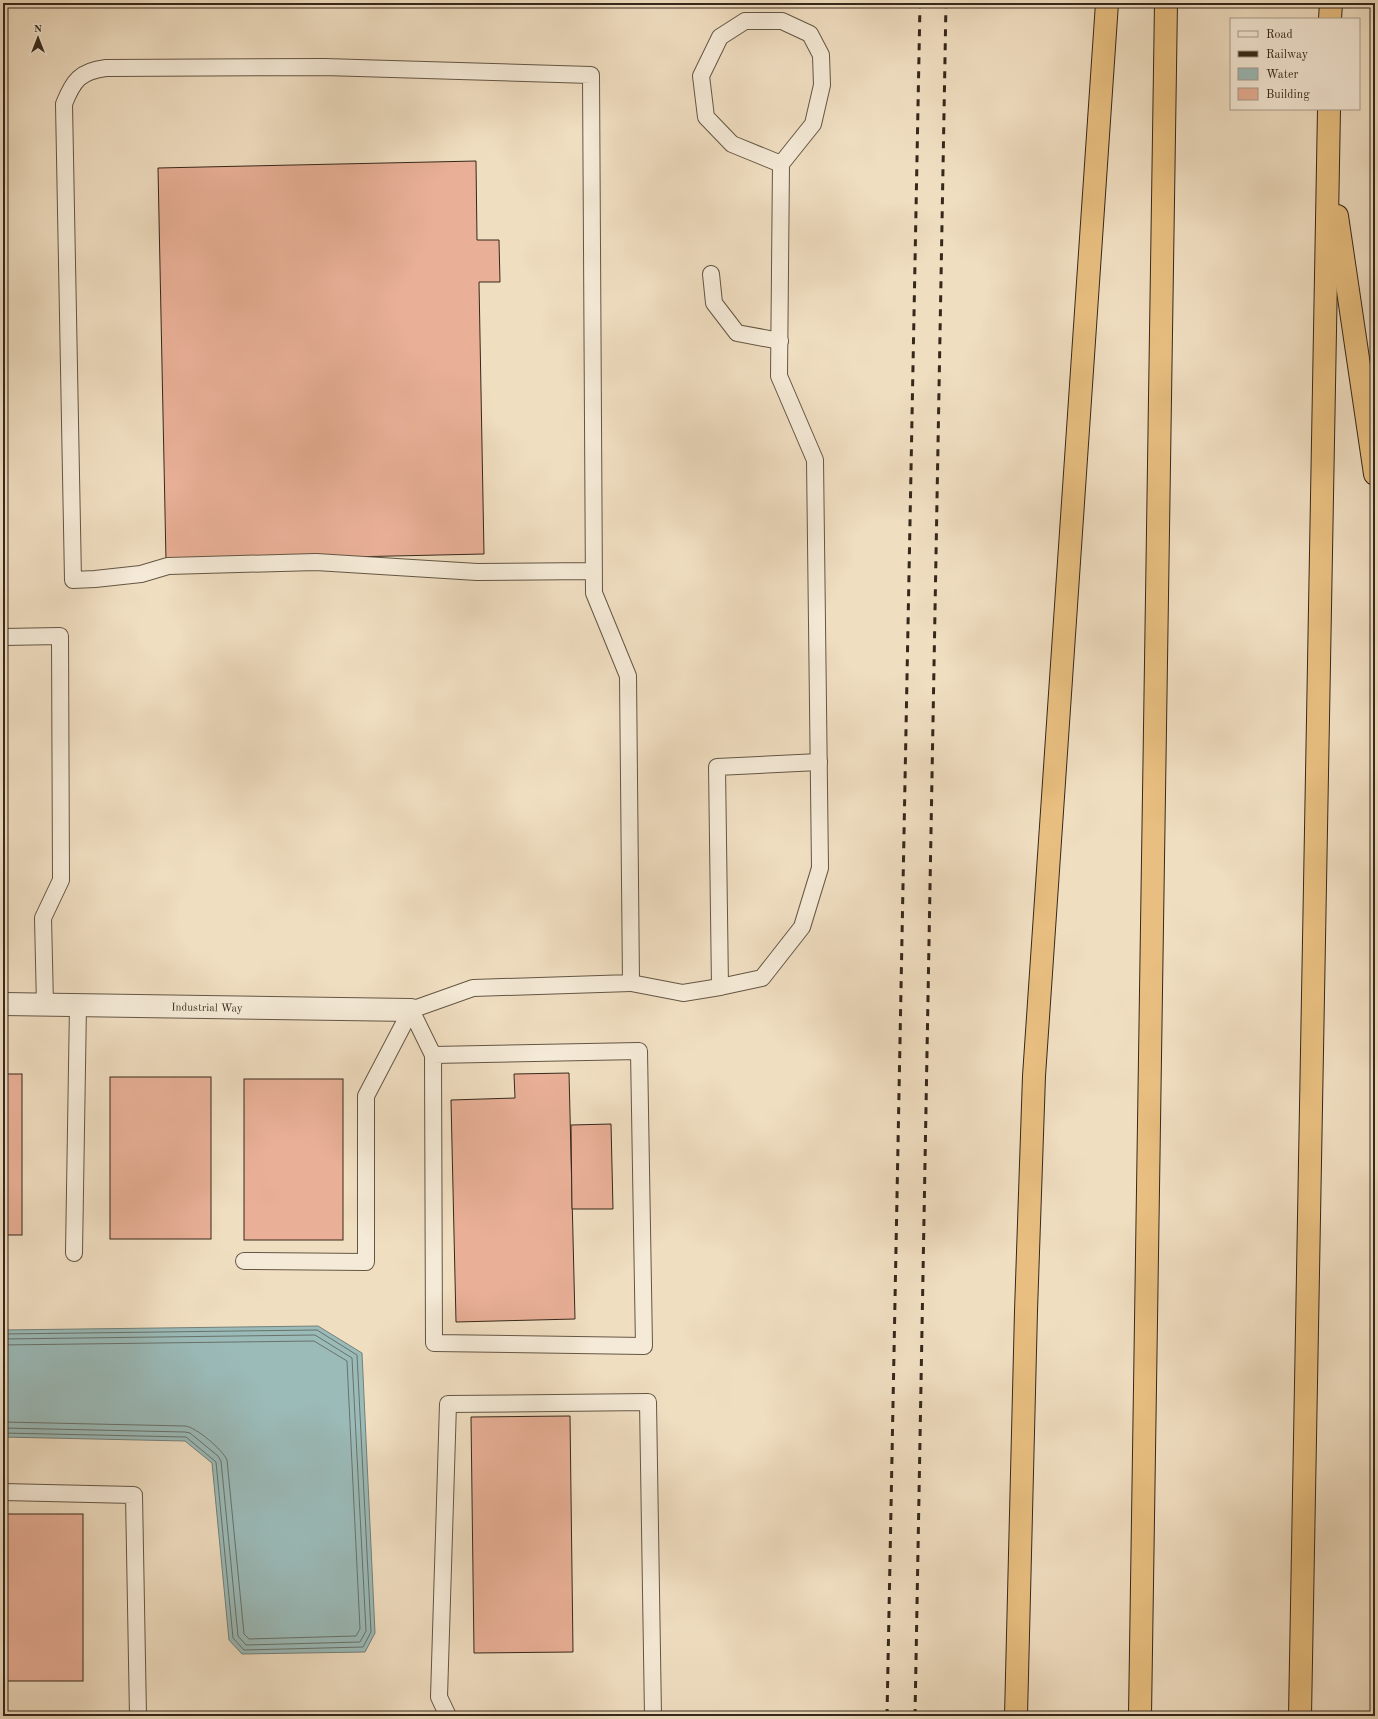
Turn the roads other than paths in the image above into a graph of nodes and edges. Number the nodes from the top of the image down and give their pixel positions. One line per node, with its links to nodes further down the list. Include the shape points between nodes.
1 (1107, 3): 27 (highway, via 1034,1076)
2 (1166, 3): 28 (highway)
3 (1331, 3): 4 (highway)
4 (1330, 18)
5 (1329, 110): 6 (highway)
6 (1328, 151): 10 (highway); 29 (highway)
7 (781, 164): 7 (lane, via 813,124 822,85 821,55 810,34 782,21 745,21 720,37 702,76 706,117 732,144); 9 (lane)
8 (711, 274): 9 (lane, via 714,303 737,333)
9 (780, 341): 13 (lane, via 779,376 815,460)
10 (1375, 474)
11 (594, 571): 11 (lane, via 591,74 324,66 106,68 93,69 80,76 71,86 64,104 73,580 141,574 168,566 316,562 477,572); 14 (lane, via 594,593 628,676)
12 (3, 637): 17 (lane, via 60,636 62,880 44,918)
13 (819, 762): 15 (lane, via 820,868 802,927 762,978); 15 (lane, via 717,767)
14 (631, 984): 15 (lane, via 684,993); 19 (lane, via 473,988)
15 (720, 988)
16 (3, 1004): 17 (street, Industrial Way)
17 (45, 1005): 18 (street, Industrial Way)
18 (78, 1005): 19 (street, Industrial Way); 21 (lane)
19 (411, 1010): 20 (lane); 22 (lane, via 366,1096 366,1262)
20 (433, 1055): 20 (lane, via 434,1343 644,1346 639,1051)
21 (74, 1253)
22 (244, 1261)
23 (3, 1492): 24 (lane, via 134,1495)
24 (138, 1716)
25 (448, 1716): 26 (lane, via 439,1697 448,1404 648,1402)
26 (653, 1716)
27 (1016, 1716)
28 (1140, 1716)
29 (1300, 1716)

